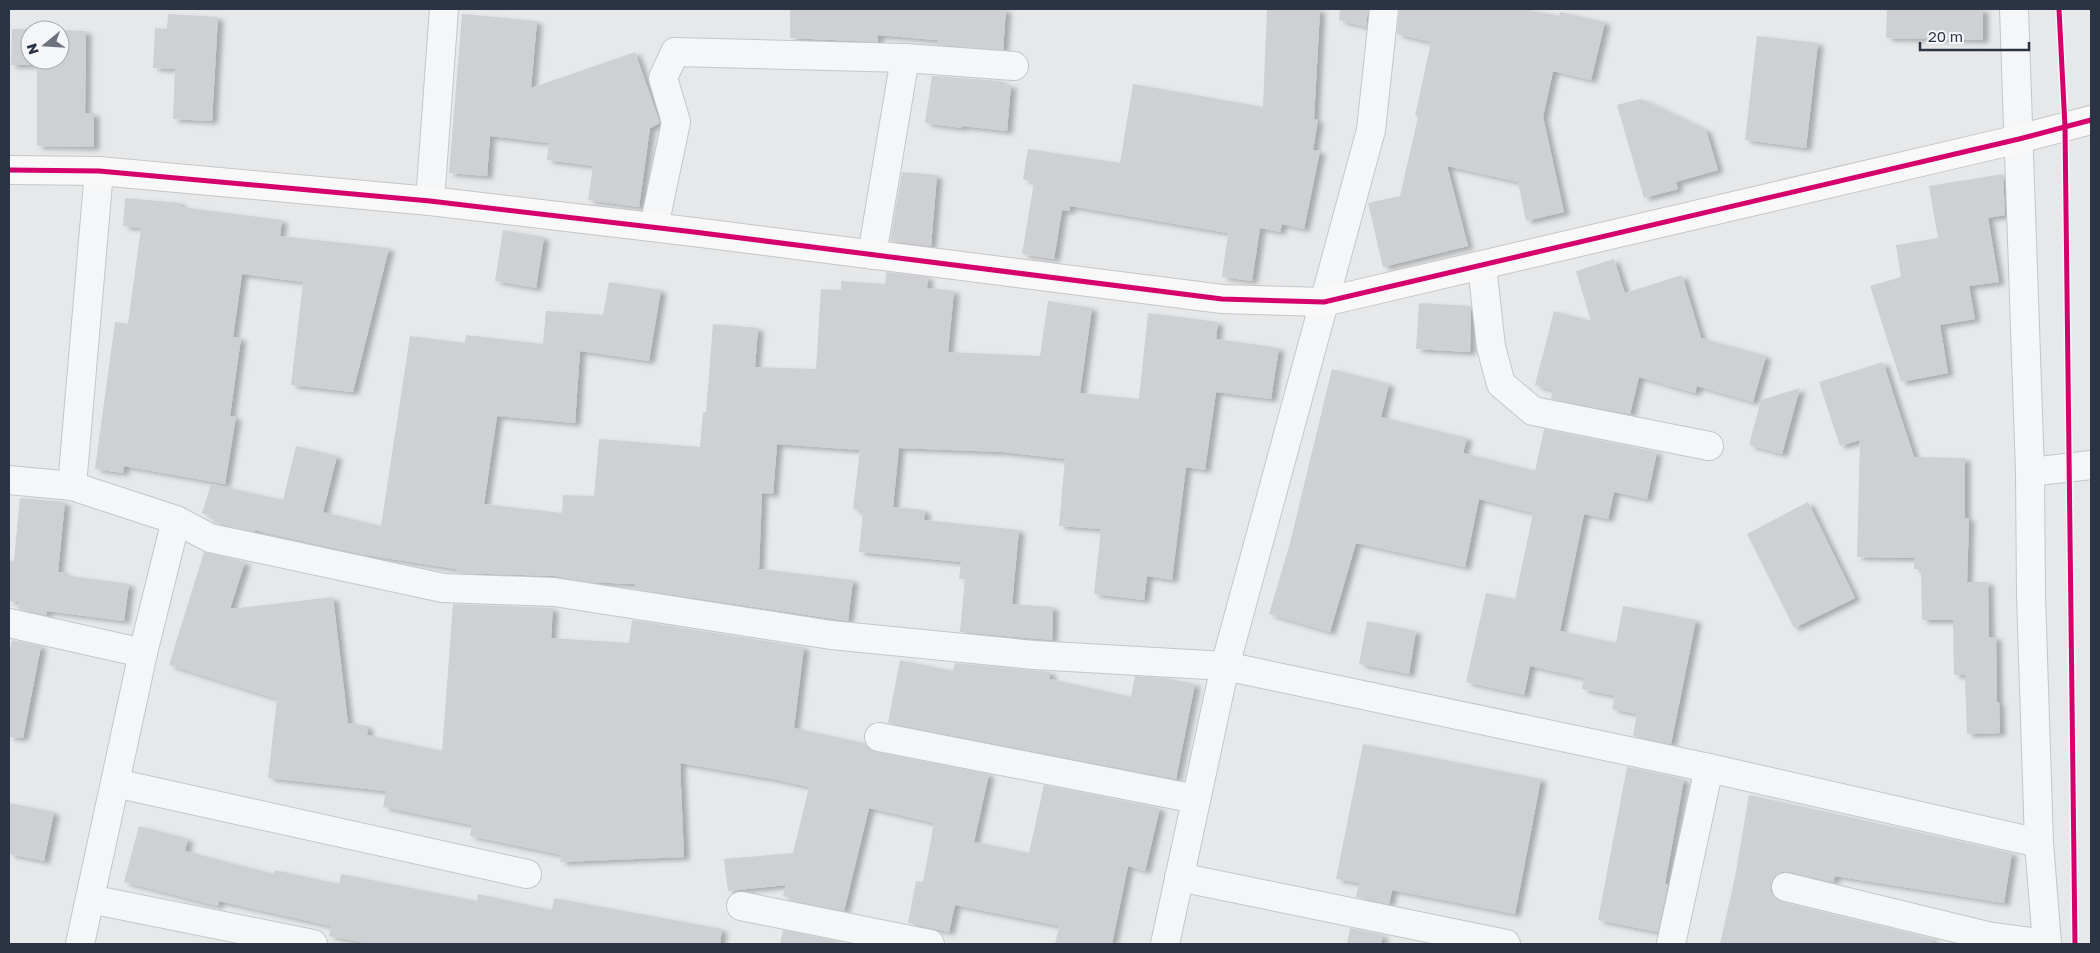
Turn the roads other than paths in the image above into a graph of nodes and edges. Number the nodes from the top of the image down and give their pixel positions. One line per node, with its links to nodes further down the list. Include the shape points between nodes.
1 (444, 9): 10 (street)
2 (1384, 9): 14 (street, via 1371,130)
3 (2014, 9): 7 (street)
4 (905, 58): 5 (street); 11 (street, via 675,52 663,78 676,122); 12 (street)
5 (1014, 66)
6 (2091, 120): 7 (street)
7 (2019, 139): 13 (street); 17 (street)
8 (9, 170): 9 (street)
9 (99, 171): 10 (street); 19 (street)
10 (430, 201): 11 (street)
11 (654, 227): 12 (street)
12 (872, 254): 14 (street, via 1222,299)
13 (1482, 266): 14 (street); 15 (street, via 1491,347 1501,384 1533,410)
14 (1324, 302): 23 (street)
15 (1709, 446)
16 (2091, 464): 17 (street)
17 (2030, 472): 28 (street)
18 (9, 480): 19 (street)
19 (72, 486): 20 (street)
20 (176, 520): 22 (street); 23 (street, via 210,538 443,588 554,592 831,635 1034,655)
21 (9, 623): 22 (street)
22 (143, 653): 26 (street)
23 (1225, 666): 25 (street); 27 (street)
24 (880, 737): 27 (street)
25 (1709, 768): 28 (street); 40 (street)
26 (115, 783): 29 (street); 32 (street)
27 (1196, 799): 30 (street)
28 (2039, 843): 41 (street)
29 (527, 874)
30 (1179, 877): 38 (street); 39 (street)
31 (1786, 887): 34 (street)
32 (90, 899): 35 (street); 36 (street)
33 (741, 906): 37 (street)
34 (1991, 941): 41 (street)
35 (80, 944)
36 (313, 944)
37 (930, 944)
38 (1165, 944)
39 (1506, 944)
40 (1671, 944)
41 (2047, 944)

